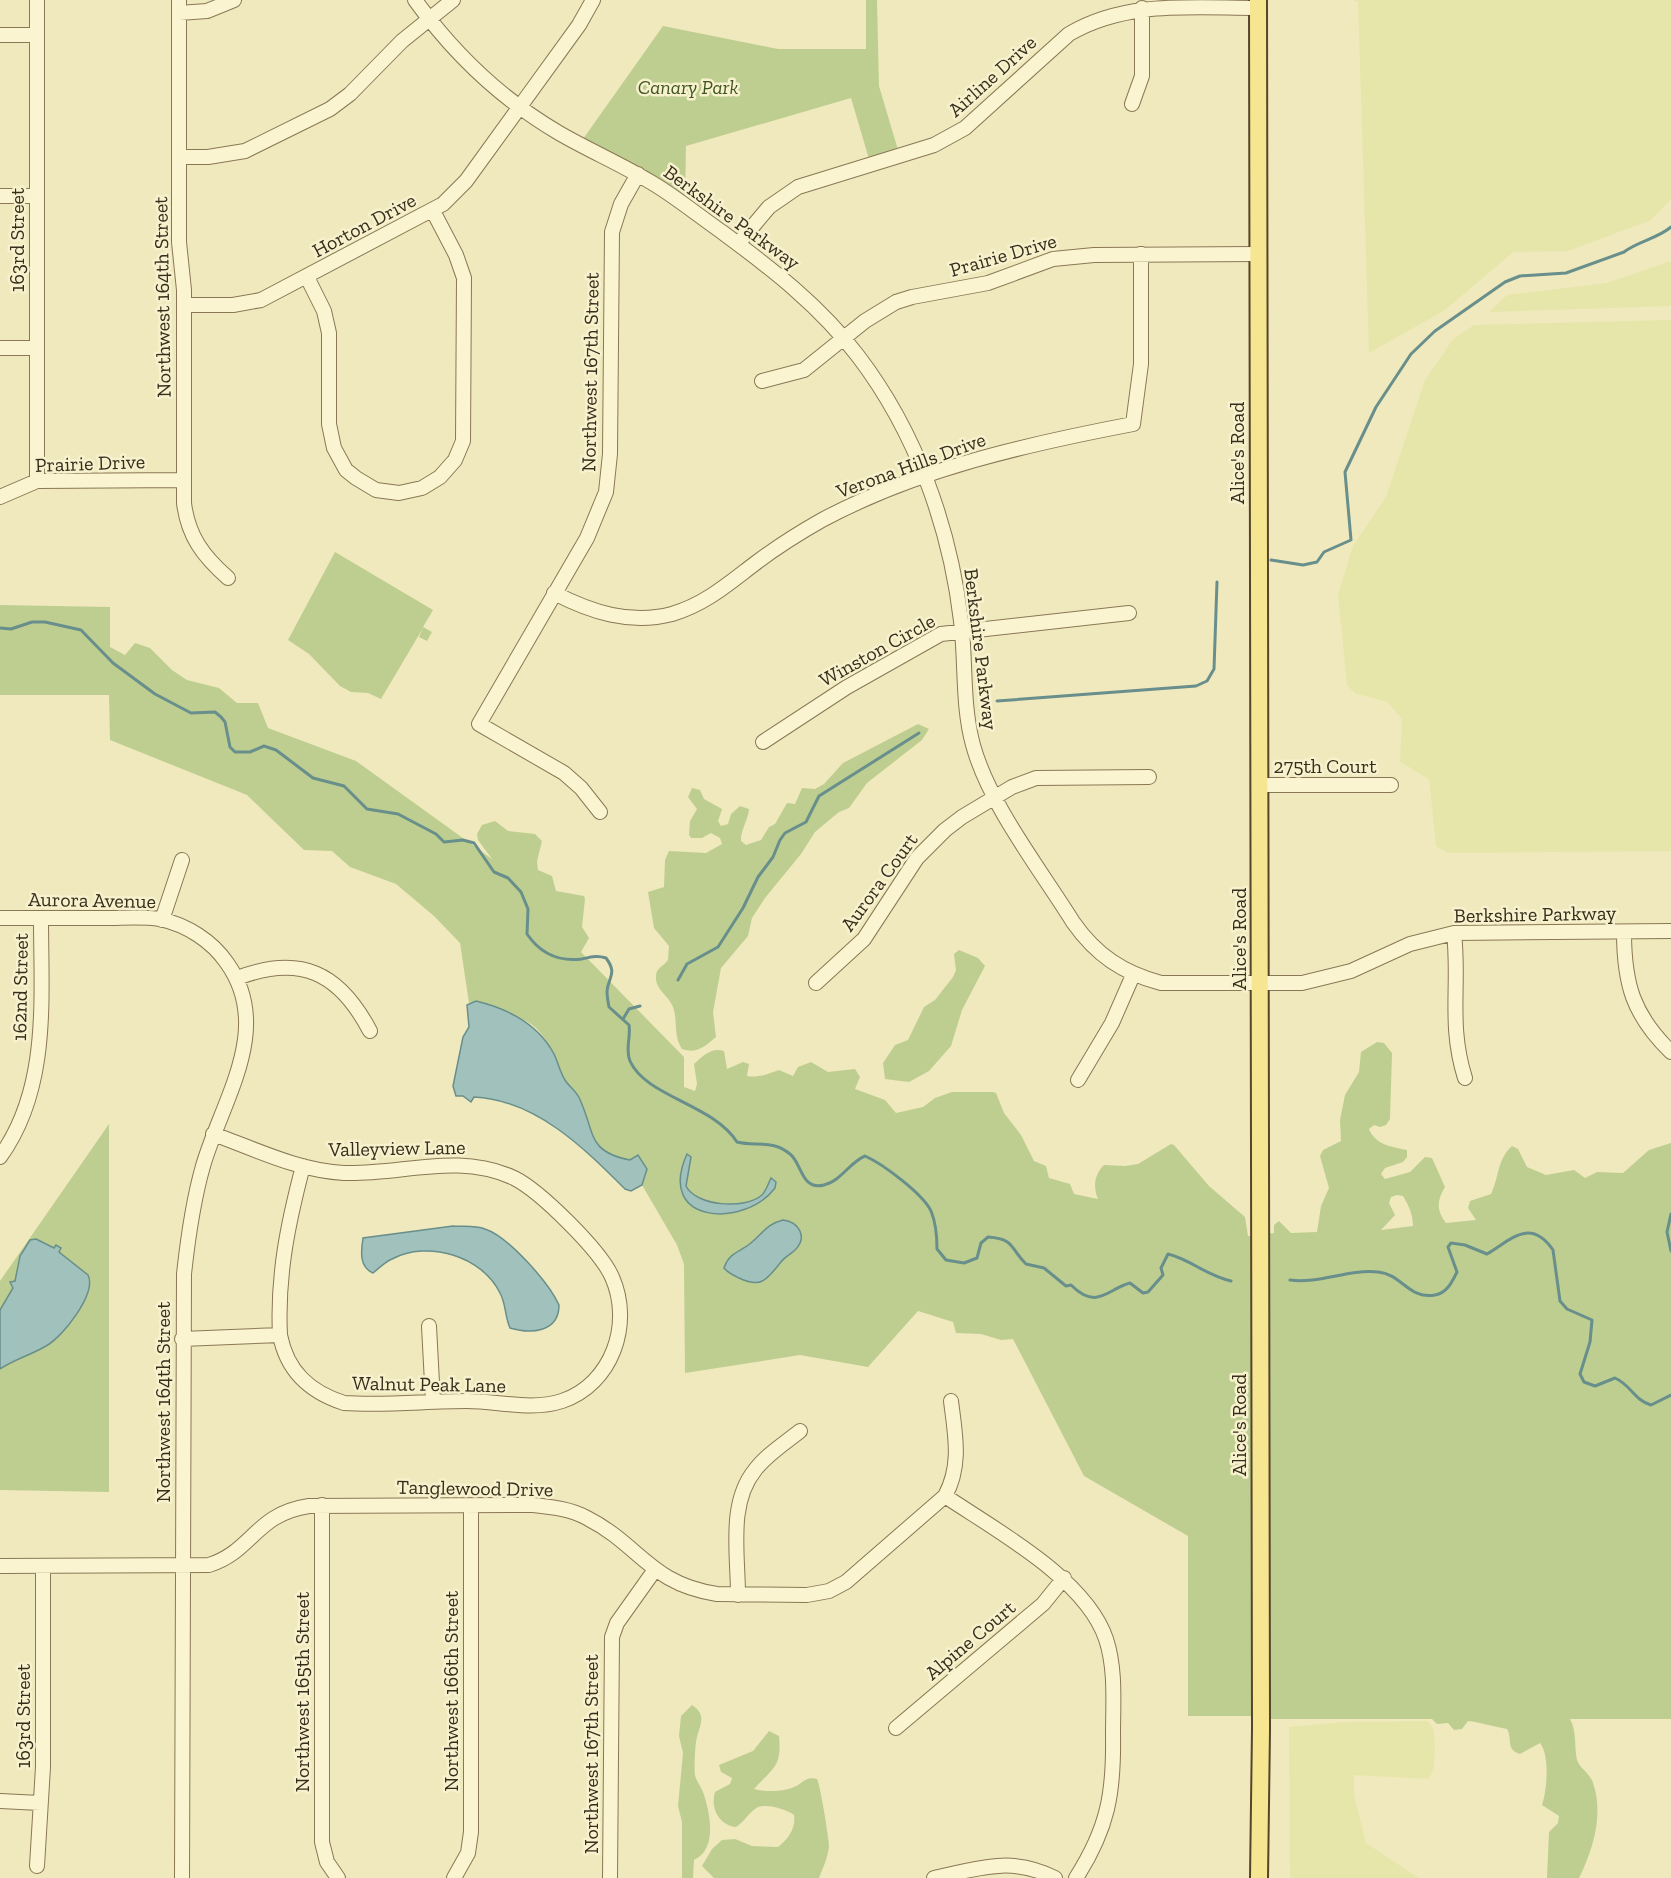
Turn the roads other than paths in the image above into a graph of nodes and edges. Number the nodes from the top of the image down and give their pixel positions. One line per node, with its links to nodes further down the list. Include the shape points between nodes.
1 (37, 0): 11 (street, 163rd Street)
2 (234, 0): 7 (street, via 207,12)
3 (416, 0): 9 (street, Berkshire Parkway)
4 (453, 0): 9 (street)
5 (593, 0): 13 (street, Horton Drive)
6 (1258, 4): 8 (street, Airline Drive); 21 (main road, Alice's Road)
7 (178, 6): 14 (street, Northwest 164th Street)
8 (1142, 8): 12 (street, via 1142,76); 19 (street, Airline Drive, via 1103,15 1069,34 950,138 798,187 769,207)
9 (430, 20): 13 (street, Berkshire Parkway, via 472,68); 14 (street, via 330,109 245,151)
10 (0, 35): 11 (street)
11 (37, 35): 17 (street, 163rd Street)
12 (1132, 104)
13 (519, 107): 15 (street, Berkshire Parkway); 18 (street, Horton Drive, via 454,195)
14 (179, 157): 23 (street, Northwest 164th Street)
15 (638, 174): 19 (street, Berkshire Parkway); 33 (street, Northwest 167th Street, via 621,204 612,232 609,473 593,526)
16 (0, 196): 17 (street)
17 (37, 196): 26 (street, 163rd Street)
18 (433, 211): 22 (street, Horton Drive); 22 (street, via 464,278 465,428 459,452 440,477 422,488 399,493 376,490 346,470 334,448 329,424 329,333 324,311)
19 (738, 244): 24 (street, Berkshire Parkway, via 792,286)
20 (1141, 254): 21 (street, Prairie Drive); 24 (street, Prairie Drive, via 1072,256 1038,263 988,283 912,297 879,311); 28 (street, Verona Hills Drive, via 1141,364 1134,424 1019,448)
21 (1257, 254): 38 (main road, Alice's Road)
22 (307, 277): 23 (street, Horton Drive, via 246,304)
23 (184, 305): 29 (street, Northwest 164th Street)
24 (844, 339): 27 (street, Prairie Drive, via 804,370); 28 (street, Berkshire Parkway, via 899,420)
25 (0, 348): 26 (street)
26 (37, 348): 30 (street, 163rd Street)
27 (762, 381)
28 (926, 478): 33 (street, Verona Hills Drive, via 835,513 772,551 710,598 670,614 642,618 607,615 580,607); 35 (street, Berkshire Parkway, via 951,564)
29 (184, 480): 30 (street, Prairie Drive); 32 (street, Northwest 164th Street, via 186,521 193,538 202,553)
30 (37, 481): 31 (street, Prairie Drive)
31 (0, 497)
32 (228, 578)
33 (554, 592): 41 (street, Northwest 167th Street, via 479,724 564,773)
34 (1129, 613): 35 (street, Winston Circle)
35 (962, 630): 36 (street, Winston Circle, via 932,639); 40 (street, Berkshire Parkway, via 969,727 980,766)
36 (763, 742)
37 (1149, 777): 40 (street, Aurora Court, via 1048,776 1024,782)
38 (1259, 785): 39 (street, 275th Court); 53 (main road, Alice's Road)
39 (1391, 785)
40 (995, 797): 50 (street, Berkshire Parkway, via 1084,938 1113,964); 52 (street, Aurora Court, via 962,817 931,843 905,874 864,939)
41 (600, 812)
42 (182, 860): 45 (street)
43 (0, 918): 44 (street, Aurora Avenue)
44 (41, 918): 45 (street, Aurora Avenue); 59 (street, 162nd Street, via 39,1053 34,1081)
45 (162, 920): 49 (street, Aurora Avenue, via 187,929)
46 (1671, 931): 47 (street, Berkshire Parkway)
47 (1624, 932): 48 (street, Berkshire Parkway); 55 (street, via 1630,991 1646,1024)
48 (1454, 933): 53 (street, Berkshire Parkway, via 1410,944 1321,980); 56 (street, via 1455,1029)
49 (212, 946): 51 (street, Northwest 164th Street)
50 (1133, 975): 53 (street, Berkshire Parkway, via 1179,985); 57 (street, via 1112,1023)
51 (237, 978): 54 (street, via 279,967 314,972 346,993); 58 (street, Northwest 164th Street, via 246,1010 246,1047)
52 (816, 983)
53 (1260, 985): 88 (main road, Alice's Road)
54 (370, 1031)
55 (1671, 1052)
56 (1465, 1078)
57 (1078, 1080)
58 (213, 1134): 60 (street, Valleyview Lane); 64 (street, Northwest 164th Street, via 188,1236)
59 (0, 1157)
60 (303, 1166): 61 (street, Valleyview Lane, via 326,1172 368,1173 465,1164 499,1172 532,1189 547,1202 598,1256); 63 (street, Walnut Peak Lane, via 284,1243)
61 (613, 1279): 66 (street, Walnut Peak Lane, via 620,1314 615,1347 598,1376 576,1395 548,1405 530,1406 486,1401)
62 (429, 1326): 66 (street)
63 (280, 1335): 64 (street); 66 (street, Walnut Peak Lane, via 297,1376 327,1397 363,1404)
64 (182, 1339): 73 (street, Northwest 164th Street)
65 (951, 1401): 68 (street, via 957,1461 953,1482)
66 (433, 1402)
67 (800, 1431): 76 (street, via 756,1468 739,1498)
68 (945, 1496): 75 (street); 76 (street, Tanglewood Drive, via 839,1587 807,1595)
69 (322, 1505): 70 (street, Tanglewood Drive); 73 (street, Tanglewood Drive, via 297,1507 275,1516 220,1562); 82 (street, Northwest 165th Street, via 322,1842 327,1862)
70 (471, 1506): 74 (street, Tanglewood Drive, via 533,1505 570,1511 602,1526); 81 (street, Northwest 166th Street, via 471,1832 468,1853)
71 (0, 1566): 72 (street, Tanglewood Drive)
72 (43, 1567): 73 (street, Tanglewood Drive); 79 (street, 163rd Street)
73 (182, 1567): 83 (street, Northwest 164th Street)
74 (654, 1571): 76 (street, Tanglewood Drive, via 701,1592); 84 (street, Northwest 167th Street, via 622,1615 612,1637)
75 (1064, 1578): 77 (street, Alpine Court, via 1043,1604); 87 (street, via 1099,1622 1113,1674 1111,1801 1101,1833)
76 (738, 1595)
77 (896, 1728)
78 (0, 1801): 79 (street)
79 (40, 1803): 80 (street, 163rd Street)
80 (37, 1866)
81 (456, 1876)
82 (337, 1877)
83 (182, 1878)
84 (610, 1878)
85 (934, 1878): 86 (street, via 1002,1864 1022,1865)
86 (1055, 1878)
87 (1076, 1878)
88 (1259, 1878)

